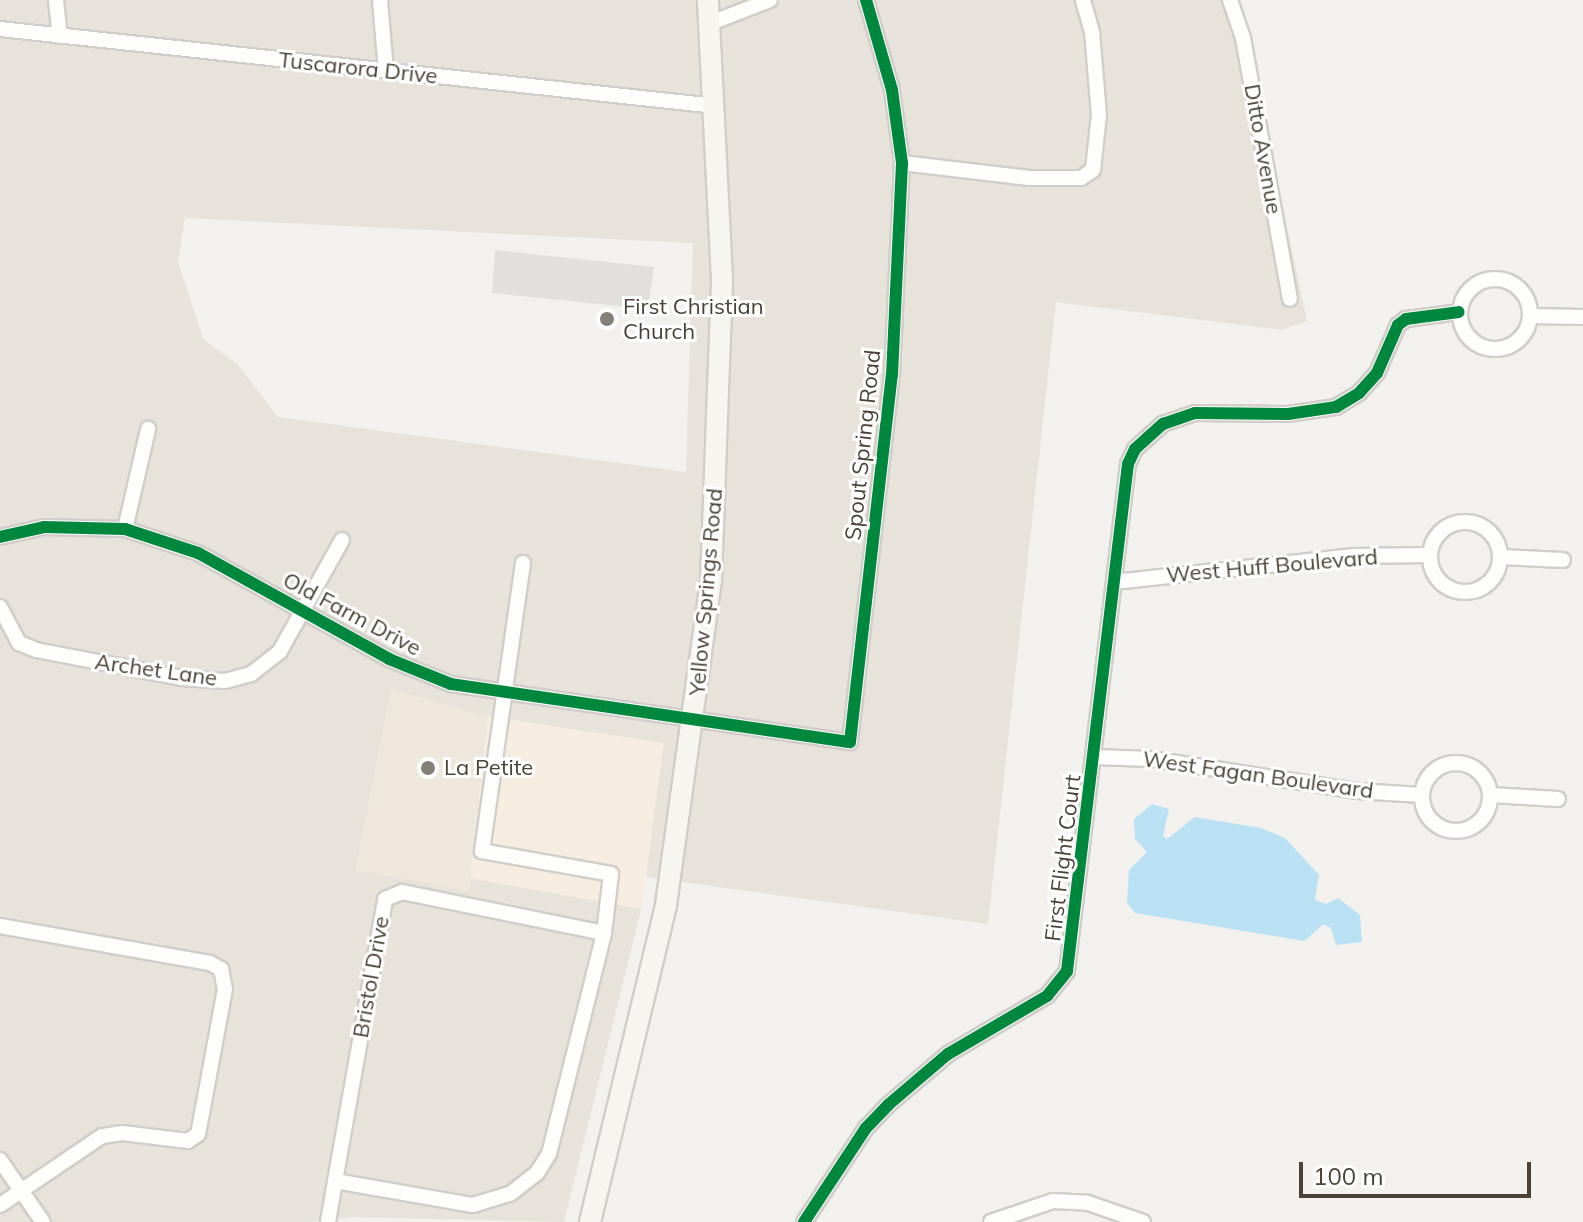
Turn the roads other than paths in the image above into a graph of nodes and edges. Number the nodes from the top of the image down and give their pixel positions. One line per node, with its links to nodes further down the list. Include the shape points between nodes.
1 (56, 0): 10 (street)
2 (380, 0): 11 (street)
3 (708, 0): 8 (main road, Yellow Springs Road)
4 (770, 0): 8 (street)
5 (866, 0): 13 (street, Spout Spring Road, via 892,90)
6 (1083, 0): 13 (street, via 1092,32 1099,115 1093,170 1081,178 1029,178)
7 (1230, 0): 14 (street, Ditto Avenue, via 1243,38)
8 (711, 23): 12 (main road, Yellow Springs Road)
9 (0, 29): 10 (street, Tuscarora Drive)
10 (60, 36): 11 (street, Tuscarora Drive)
11 (386, 71): 12 (street, Tuscarora Drive)
12 (716, 106): 30 (main road, Yellow Springs Road, via 720,414 711,581)
13 (902, 163): 30 (street, Spout Spring Road, via 892,375 850,742)
14 (1290, 299)
15 (1459, 312): 16 (street, via 1469,338 1493,350 1519,340); 16 (street, via 1471,288 1497,278 1522,290); 26 (street, First Flight Court, via 1406,319 1398,325 1377,373 1349,401 1315,413 1195,413 1148,434 1128,464)
16 (1531, 316): 17 (street)
17 (1583, 317)
18 (148, 429): 19 (street)
19 (125, 529): 20 (street, Old Farm Drive, via 44,527); 28 (street, Old Farm Drive, via 198,553)
20 (0, 537)
21 (342, 540): 28 (street, Archet Lane)
22 (1430, 555): 23 (street, via 1435,537 1449,525 1466,521 1484,526 1496,539); 23 (street, via 1439,581 1464,593 1490,582); 26 (street, West Huff Boulevard, via 1355,556)
23 (1501, 557): 24 (street)
24 (1563, 560)
25 (523, 563): 29 (street)
26 (1114, 582): 31 (street, First Flight Court)
27 (0, 607): 28 (street, Archet Lane, via 19,643 36,650 181,678 225,681 251,674 280,651)
28 (303, 610): 29 (street, Old Farm Drive, via 421,674)
29 (505, 695): 30 (street, Old Farm Drive); 36 (street, via 482,851 611,874)
30 (696, 718): 43 (main road, Yellow Springs Road, via 644,1012)
31 (1094, 757): 32 (street, West Fagan Boulevard, via 1151,759 1357,791); 44 (street, First Flight Court, via 1075,938 1061,984 919,1076 866,1128)
32 (1421, 795): 33 (street, via 1426,778 1439,766 1456,762 1479,772); 33 (street, via 1431,821 1456,831 1482,820)
33 (1491, 795): 34 (street)
34 (1558, 799)
35 (0, 926): 39 (street, via 210,963 225,979 198,1134 188,1141 122,1133 102,1136)
36 (604, 933): 38 (street, via 549,1154 537,1173 510,1194 473,1205); 38 (street, Bristol Drive, via 402,892 385,899)
37 (0, 1160): 39 (street)
38 (335, 1181): 42 (street, Bristol Drive)
39 (22, 1189): 40 (street); 41 (street)
40 (0, 1205)
41 (43, 1222)
42 (328, 1222)
43 (590, 1222)
44 (804, 1222)
45 (991, 1222): 46 (street, via 1053,1201 1088,1203)
46 (1143, 1222)

